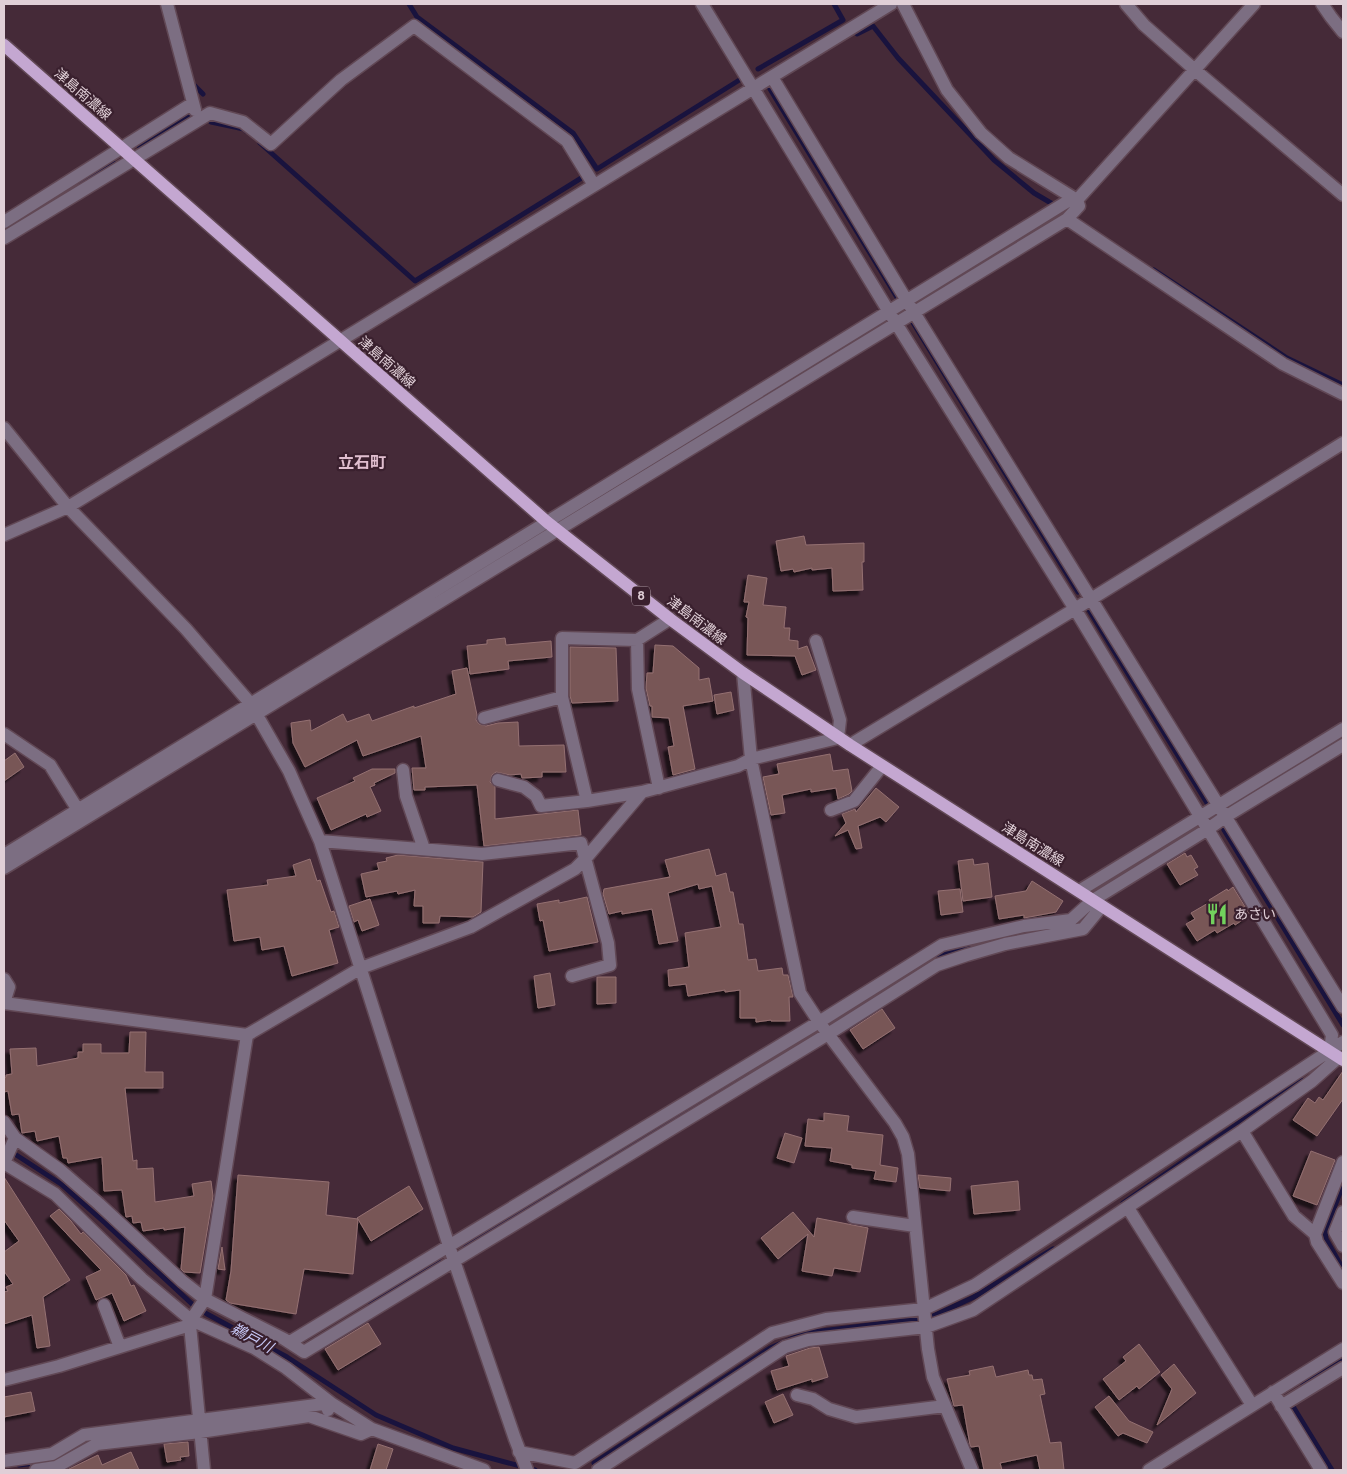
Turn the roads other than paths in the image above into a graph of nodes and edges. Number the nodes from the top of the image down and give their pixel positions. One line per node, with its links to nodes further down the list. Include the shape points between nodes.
1 (167, 4): 13 (street)
2 (702, 4): 12 (street)
3 (891, 4): 11 (street)
4 (903, 4): 19 (street, via 947,90 981,133 1009,158)
5 (1126, 4): 10 (street, via 1144,25)
6 (1254, 4): 10 (street)
7 (1322, 4): 8 (street)
8 (1343, 32)
9 (4, 45): 15 (main road, 津島南濃線 / 8)
10 (1195, 70): 18 (street); 19 (street)
11 (772, 77): 12 (street); 23 (street)
12 (754, 88): 17 (street); 25 (street)
13 (194, 103): 14 (street); 15 (street)
14 (198, 120): 16 (street); 17 (street, via 210,113 243,122 271,144 341,80 414,26 567,141)
15 (121, 148): 16 (main road, 津島南濃線 / 8); 21 (street)
16 (134, 159): 22 (street); 26 (main road, 津島南濃線 / 8)
17 (594, 185): 26 (street)
18 (1343, 195)
19 (1075, 199): 20 (street, via 1079,206); 23 (street)
20 (1067, 219): 24 (street); 27 (street, via 1283,364)
21 (4, 222)
22 (4, 238)
23 (907, 300): 24 (street); 25 (street)
24 (914, 312): 25 (street); 34 (street)
25 (893, 317): 31 (street); 32 (street); 35 (street)
26 (339, 340): 30 (street); 31 (main road, 津島南濃線 / 8)
27 (1343, 394)
28 (4, 428): 30 (street)
29 (1343, 443): 34 (street)
30 (68, 507): 33 (street); 41 (street, via 186,629)
31 (548, 522): 32 (main road, 津島南濃線 / 8); 41 (street)
32 (558, 530): 36 (main road, 津島南濃線 / 8); 42 (street)
33 (4, 535)
34 (1091, 599): 35 (street); 58 (street)
35 (1075, 609): 47 (street); 59 (street)
36 (670, 619): 37 (street); 39 (main road, 津島南濃線 / 8)
37 (638, 640): 40 (street, via 562,638); 53 (street, via 638,689)
38 (816, 641): 46 (street, via 840,720)
39 (743, 673): 46 (main road, 津島南濃線 / 8); 49 (street)
40 (562, 697): 43 (street); 55 (street)
41 (250, 703): 42 (street); 56 (street)
42 (257, 714): 61 (street, via 289,771); 65 (street)
43 (484, 718)
44 (1343, 729): 58 (street)
45 (4, 734): 56 (street, via 50,765)
46 (838, 738): 47 (main road, 津島南濃線 / 8); 49 (street)
47 (850, 745): 50 (main road, 津島南濃線 / 8)
48 (1343, 745): 58 (street)
49 (752, 758): 53 (street, via 738,766); 72 (street, via 800,993)
50 (882, 766): 57 (street, via 854,802); 66 (main road, 津島南濃線 / 8)
51 (403, 770): 62 (street, via 406,796)
52 (498, 780): 55 (street, via 524,787 536,796 541,806)
53 (659, 788): 54 (street)
54 (642, 792): 55 (street); 64 (street)
55 (587, 801)
56 (78, 810): 63 (street)
57 (831, 810)
58 (1222, 812): 59 (street); 60 (street); 71 (street)
59 (1201, 816): 60 (street); 66 (street)
60 (1208, 829): 67 (street); 76 (street, via 1332,1035)
61 (320, 841): 62 (street); 68 (street)
62 (424, 849): 64 (street, via 482,854 581,842)
63 (4, 855)
64 (586, 858): 68 (street, via 575,869 471,927); 69 (street, via 608,943 610,965)
65 (4, 868)
66 (1079, 891): 67 (main road, 津島南濃線 / 8)
67 (1098, 903): 72 (street, via 1071,920 1024,926 942,945); 73 (street, via 1083,930 1005,944 937,965); 76 (main road, 津島南濃線 / 8)
68 (361, 968): 74 (street); 87 (street)
69 (572, 976)
70 (4, 979): 74 (street, via 9,987 4,1003)
71 (1343, 1007)
72 (819, 1022): 73 (street); 87 (street)
73 (828, 1034): 85 (street, via 902,1137 908,1154); 89 (street)
74 (247, 1035): 91 (street)
75 (1343, 1042): 76 (street)
76 (1338, 1056): 78 (street, via 1312,1081); 93 (street, via 975,1285)
77 (4, 1122): 79 (street)
78 (1242, 1131): 82 (street); 86 (street, via 1294,1216)
79 (13, 1141): 80 (street); 91 (street, via 60,1170)
80 (5, 1161): 94 (street, via 56,1194 142,1279)
81 (1343, 1162): 86 (street)
82 (1128, 1208): 95 (street, via 974,1310); 106 (street)
83 (1343, 1212): 88 (street, via 1334,1232)
84 (853, 1217): 85 (street)
85 (915, 1226): 93 (street)
86 (1315, 1234): 90 (street)
87 (449, 1246): 89 (street); 96 (street)
88 (1343, 1246)
89 (454, 1260): 96 (street, via 304,1352); 112 (street)
90 (1343, 1283)
91 (204, 1300): 94 (street); 96 (street)
92 (104, 1305): 97 (street)
93 (924, 1309): 95 (street); 114 (street, via 826,1319 772,1333)
94 (191, 1320): 97 (street); 105 (street, via 254,1348); 110 (street)
95 (926, 1327): 107 (street, via 933,1377); 119 (street, via 808,1340 785,1347)
96 (290, 1342)
97 (120, 1347): 100 (street)
98 (1343, 1349): 101 (street)
99 (1343, 1368): 103 (street)
100 (4, 1380)
101 (1291, 1381): 102 (street); 103 (street)
102 (1273, 1392): 106 (street); 108 (street)
103 (1300, 1394): 108 (street)
104 (797, 1395): 107 (street, via 856,1417)
105 (331, 1403): 109 (street); 110 (street); 111 (street)
106 (1252, 1405): 121 (street)
107 (945, 1406): 120 (street)
108 (1281, 1406): 122 (street)
109 (323, 1421): 110 (street, via 309,1416); 111 (street, via 361,1434)
110 (199, 1426): 113 (street, via 84,1435 52,1454); 115 (street, via 97,1444 56,1467); 116 (street)
111 (372, 1429): 117 (street)
112 (523, 1460): 114 (street)
113 (4, 1462)
114 (575, 1463): 118 (street)
115 (36, 1470)
116 (204, 1470)
117 (484, 1470)
118 (593, 1470)
119 (598, 1470)
120 (972, 1470)
121 (1149, 1470)
122 (1322, 1470)

